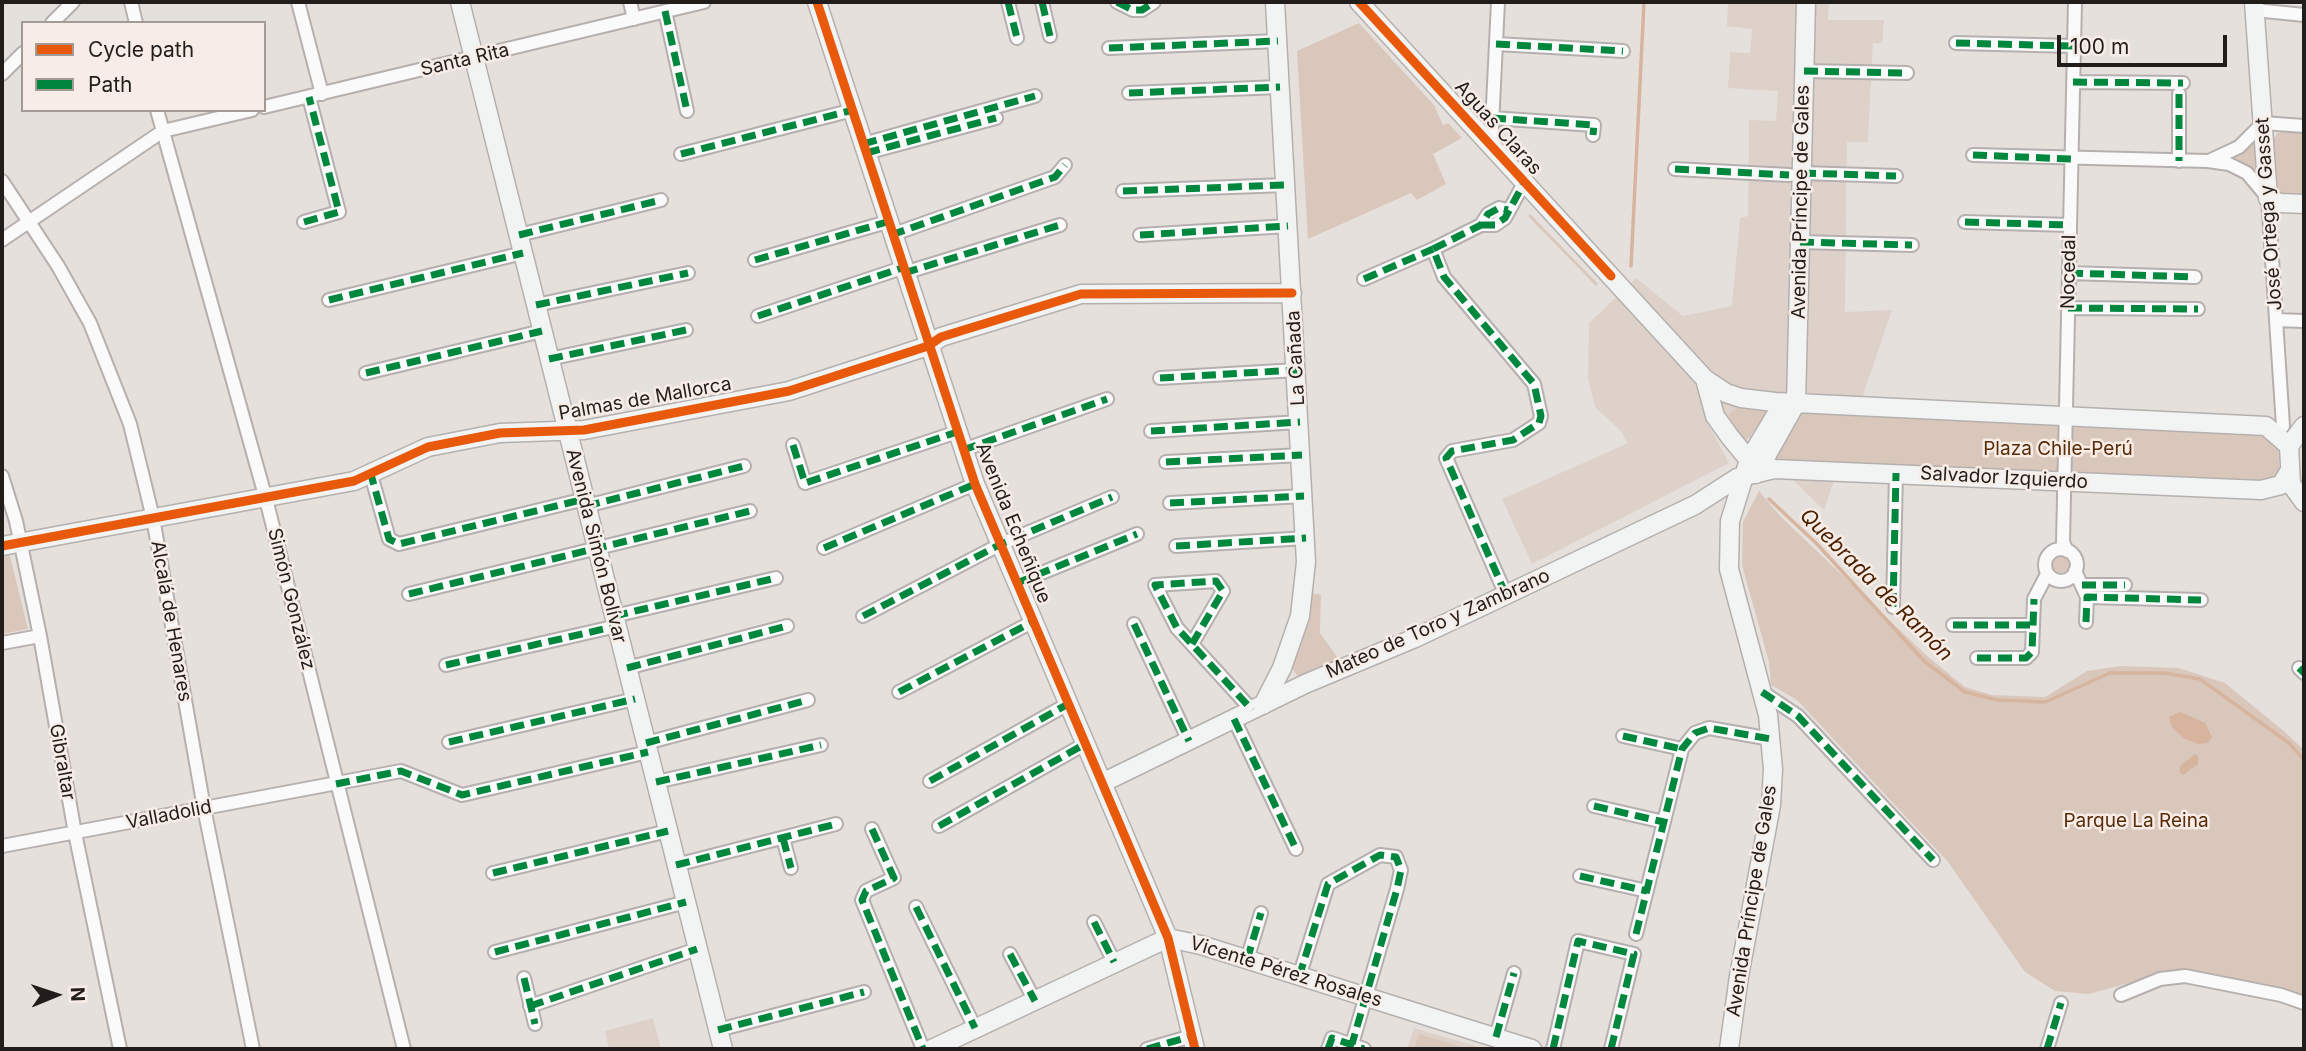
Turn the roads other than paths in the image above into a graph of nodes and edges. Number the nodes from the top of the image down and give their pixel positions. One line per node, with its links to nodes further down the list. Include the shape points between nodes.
1 (73, 2): 21 (street)
2 (131, 2): 22 (street)
3 (298, 2): 39 (street)
4 (460, 2): 32 (street, Avenida Simón Bolívar)
5 (630, 2): 20 (street)
6 (704, 2): 18 (street, Santa Rita)
7 (817, 2): 42 (street, Avenida Echeñique)
8 (1008, 2): 24 (street)
9 (1042, 2): 23 (street)
10 (1117, 2): 11 (street, via 1133,10)
11 (1154, 2)
12 (1275, 2): 25 (street, La Cañada)
13 (1359, 2): 52 (street, Aguas Claras)
14 (1498, 2): 27 (street)
15 (1806, 2): 33 (street, Avenida Príncipe de Gales)
16 (2075, 2): 28 (street, Nocedal)
17 (2255, 6): 19 (street); 48 (street, José Ortega y Gasset)
18 (665, 11): 20 (street, Santa Rita); 43 (street)
19 (2304, 15)
20 (634, 19): 32 (street, Santa Rita)
21 (54, 21)
22 (136, 21)
23 (1050, 36)
24 (1017, 38)
25 (1278, 41): 29 (street); 37 (street, La Cañada)
26 (1956, 43): 28 (street)
27 (1496, 44): 30 (street); 47 (street)
28 (2074, 46): 36 (street, Nocedal)
29 (1109, 48)
30 (1623, 51)
31 (21, 55): 34 (street)
32 (474, 57): 39 (street, Santa Rita); 80 (street, Avenida Simón Bolívar)
33 (1804, 71): 35 (street); 61 (street, Avenida Príncipe de Gales)
34 (2, 74)
35 (1907, 74)
36 (2073, 82): 56 (street, Nocedal); 57 (street, via 2181,88)
37 (1280, 87): 38 (street); 65 (street, La Cañada)
38 (1129, 93)
39 (316, 95): 41 (street, Santa Rita); 71 (street, via 339,212)
40 (1035, 96): 53 (street)
41 (266, 107)
42 (853, 110): 53 (street, Avenida Echeñique); 54 (street)
43 (687, 111)
44 (158, 112): 50 (street, Simón González)
45 (244, 112): 50 (street)
46 (996, 118): 53 (street)
47 (1492, 118): 51 (street, via 1594,125); 52 (street)
48 (2263, 123): 49 (street); 58 (street, via 2239,147); 67 (street, José Ortega y Gasset)
49 (2304, 126)
50 (163, 131): 70 (street); 132 (street, Simón González)
51 (1593, 135)
52 (1491, 146): 64 (street, Aguas Claras)
53 (865, 148): 76 (street, Avenida Echeñique)
54 (681, 154)
55 (1973, 155): 56 (street)
56 (2071, 159): 57 (street); 74 (street, Nocedal)
57 (2179, 161): 58 (street)
58 (2208, 161): 67 (street, via 2239,168)
59 (1065, 164): 76 (street, via 1055,177)
60 (1675, 169): 61 (street)
61 (1795, 174): 62 (street); 79 (street, Avenida Príncipe de Gales)
62 (1896, 176)
63 (2, 181): 70 (street, Alcalá de Henares)
64 (1524, 183): 82 (street, via 1508,210 1499,208 1478,226); 104 (street, Aguas Claras)
65 (1286, 185): 66 (street); 75 (street, La Cañada)
66 (1124, 191)
67 (2268, 198): 69 (street); 95 (street, José Ortega y Gasset)
68 (661, 200): 80 (street)
69 (2304, 204)
70 (30, 222): 78 (street); 139 (street, Alcalá de Henares, via 90,323 112,373)
71 (304, 222)
72 (1965, 222): 74 (street)
73 (1060, 225): 84 (street)
74 (2070, 225): 86 (street, Nocedal)
75 (1288, 226): 77 (street); 89 (street, La Cañada)
76 (889, 229): 83 (street); 84 (street, Avenida Echeñique)
77 (1140, 235)
78 (2, 240)
79 (1800, 243): 81 (street); 107 (street, Avenida Príncipe de Gales)
80 (521, 244): 90 (street); 91 (street, Avenida Simón Bolívar)
81 (1912, 245)
82 (1433, 249): 88 (street); 154 (street, via 1444,277 1534,384 1541,416 1539,423 1513,440 1452,451 1446,458)
83 (755, 260)
84 (903, 271): 94 (street); 99 (street, Avenida Echeñique)
85 (688, 273): 91 (street)
86 (2069, 273): 87 (street); 92 (street, Nocedal)
87 (2195, 277)
88 (1363, 279)
89 (1292, 293): 99 (street, Palmas de Mallorca, via 1101,295 944,347); 101 (street, La Cañada)
90 (329, 300)
91 (536, 305): 98 (street, Avenida Simón Bolívar)
92 (2068, 308): 93 (street); 108 (street, Nocedal)
93 (2198, 309)
94 (758, 316)
95 (2276, 320): 96 (street); 111 (street, José Ortega y Gasset)
96 (2304, 321)
97 (686, 330): 100 (street)
98 (542, 331): 100 (street, Avenida Simón Bolívar); 102 (street)
99 (928, 346): 114 (street, Avenida Echeñique); 115 (street, Palmas de Mallorca, via 789,391)
100 (549, 359): 115 (street, Avenida Simón Bolívar)
101 (1297, 370): 103 (street); 110 (street, La Cañada)
102 (366, 373)
103 (1160, 378)
104 (1705, 379): 105 (street, Aguas Claras); 109 (street, Aguas Claras)
105 (1741, 398): 107 (street, Aguas Claras); 109 (street)
106 (1107, 399): 118 (street)
107 (1796, 403): 108 (street); 122 (street, Avenida Príncipe de Gales, via 1776,415)
108 (2065, 414): 111 (street); 127 (street, Nocedal)
109 (1715, 416): 122 (street, Aguas Claras)
110 (1300, 422): 113 (street); 119 (street, La Cañada)
111 (2275, 426): 112 (street); 117 (street)
112 (2304, 426): 117 (street)
113 (1151, 431)
114 (957, 432): 116 (street, via 805,483); 118 (street, Avenida Echeñique)
115 (568, 433): 123 (street, Palmas de Mallorca, via 488,436 428,447); 134 (street, Avenida Simón Bolívar)
116 (793, 445)
117 (2288, 446): 124 (street)
118 (963, 450): 128 (street, Avenida Echeñique)
119 (1302, 455): 120 (street); 130 (street, La Cañada)
120 (1166, 462)
121 (744, 466): 134 (street)
122 (1757, 468): 125 (street, Salvador Izquierdo); 133 (street, Mateo de Toro y Zambrano); 137 (street, Avenida Príncipe de Gales); 165 (street, Avenida Príncipe de Gales, via 1740,525 1738,566)
123 (370, 471): 132 (street, Palmas de Mallorca, via 354,481); 134 (street, via 389,539 399,544)
124 (2289, 472): 129 (street, via 2281,485); 136 (street)
125 (1896, 473): 127 (street, Salvador Izquierdo); 156 (street)
126 (2, 476): 142 (street, Gibraltar)
127 (2064, 481): 129 (street, Salvador Izquierdo); 146 (street, Nocedal)
128 (975, 484): 143 (street, Avenida Echeñique); 145 (street)
129 (2261, 489): 136 (street, Salvador Izquierdo)
130 (1304, 496): 135 (street); 141 (street, La Cañada)
131 (1112, 498): 143 (street)
132 (266, 499): 139 (street, Palmas de Mallorca); 192 (street, Simón González)
133 (1706, 500): 137 (street, via 1724,500); 154 (street, Mateo de Toro y Zambrano)
134 (585, 503): 147 (street, Avenida Simón Bolívar)
135 (1170, 503)
136 (2304, 504)
137 (1731, 510): 165 (street, Avenida Príncipe de Gales, via 1729,569)
138 (750, 511): 147 (street)
139 (153, 518): 142 (street, Palmas de Mallorca); 194 (street, Alcalá de Henares)
140 (1137, 534): 151 (street)
141 (1306, 538): 144 (street); 172 (street, La Cañada, via 1300,616)
142 (11, 544): 166 (street, Gibraltar)
143 (1001, 544): 151 (street, Avenida Echeñique); 157 (street)
144 (1176, 546)
145 (824, 548)
146 (2062, 548): 149 (street, via 2046,559); 150 (street, via 2075,559)
147 (597, 550): 153 (street); 158 (street, Avenida Simón Bolívar)
148 (776, 578): 158 (street)
149 (2048, 578): 150 (street); 163 (street, via 2034,599)
150 (2079, 582): 152 (street); 155 (street); 160 (street)
151 (1017, 583): 159 (street, Avenida Echeñique)
152 (2125, 585)
153 (409, 594)
154 (1506, 595): 175 (street, Mateo de Toro y Zambrano)
155 (2201, 600)
156 (1893, 607)
157 (863, 616)
158 (615, 621): 170 (street); 171 (street, Avenida Simón Bolívar)
159 (1034, 621): 173 (street); 178 (street, Avenida Echeñique)
160 (2086, 622)
161 (1134, 624): 183 (street)
162 (1953, 625): 163 (street)
163 (2033, 625): 169 (street, via 2032,652 2026,658)
164 (787, 626): 171 (street)
165 (1747, 630): 174 (street, Avenida Príncipe de Gales)
166 (40, 636): 167 (street); 200 (street, Gibraltar)
167 (2, 643)
168 (1192, 644): 168 (street, via 1223,592 1216,582 1155,585 1177,628); 179 (street)
169 (1977, 658)
170 (446, 665)
171 (627, 668): 176 (street, Avenida Simón Bolívar)
172 (1282, 668): 175 (street); 179 (street, La Cañada)
173 (899, 692)
174 (1762, 692): 182 (street, Avenida Príncipe de Gales); 204 (street, via 1798,716)
175 (1287, 693): 179 (street, Mateo de Toro y Zambrano)
176 (635, 699): 184 (street); 187 (street, Avenida Simón Bolívar)
177 (808, 700): 187 (street, Valladolid)
178 (1068, 704): 185 (street, Avenida Echeñique); 189 (street)
179 (1258, 707): 180 (street, Mateo de Toro y Zambrano)
180 (1234, 719): 183 (street, Mateo de Toro y Zambrano); 203 (street)
181 (1623, 736): 188 (street)
182 (1771, 739): 188 (street, via 1709,728 1695,733); 248 (street, Avenida Príncipe de Gales, via 1771,805)
183 (1189, 741): 191 (street, Mateo de Toro y Zambrano)
184 (449, 742)
185 (1085, 744): 191 (street, Avenida Echeñique); 197 (street)
186 (821, 745): 190 (street)
187 (647, 748): 190 (street, Avenida Simón Bolívar); 192 (street, Valladolid, via 462,795 401,771)
188 (1682, 749): 195 (street)
189 (930, 781)
190 (656, 782): 199 (street, Avenida Simón Bolívar)
191 (1102, 783): 215 (street, Avenida Echeñique)
192 (336, 784): 194 (street, Valladolid); 239 (street, Simón González)
193 (1594, 806): 195 (street)
194 (204, 808): 200 (street, Valladolid); 238 (street, Alcalá de Henares)
195 (1664, 822): 209 (street)
196 (836, 824): 201 (street)
197 (939, 826)
198 (872, 829): 241 (street, via 894,878 866,891 862,900)
199 (668, 831): 205 (street, Avenida Simón Bolívar); 207 (street)
200 (75, 832): 202 (street, Valladolid); 237 (street, Gibraltar)
201 (783, 838): 205 (street); 206 (street)
202 (2, 846)
203 (1296, 849)
204 (1933, 860)
205 (677, 865): 210 (street, Avenida Simón Bolívar)
206 (791, 868)
207 (492, 873)
208 (1580, 876): 209 (street)
209 (1647, 891): 214 (street)
210 (686, 902): 216 (street, Avenida Simón Bolívar); 217 (street)
211 (916, 907): 232 (street)
212 (1261, 913): 219 (street)
213 (1094, 922): 220 (street)
214 (1636, 934)
215 (1168, 938): 219 (street, Vicente Pérez Rosales); 220 (street, Vicente Pérez Rosales); 235 (street, Avenida Echeñique)
216 (697, 949): 230 (street); 233 (street, Avenida Simón Bolívar)
217 (495, 952)
218 (1010, 954): 227 (street)
219 (1247, 960): 222 (street, Vicente Pérez Rosales)
220 (1114, 962): 227 (street, Vicente Pérez Rosales)
221 (1514, 973): 234 (street)
222 (1299, 977): 226 (street, Vicente Pérez Rosales); 226 (street, via 1328,884 1380,855 1396,857 1401,870)
223 (524, 978): 230 (street)
224 (864, 992): 233 (street)
225 (2121, 995): 229 (street, via 2160,979 2185,976)
226 (1367, 997): 234 (street, Vicente Pérez Rosales); 236 (street)
227 (1035, 1001): 232 (street, Vicente Pérez Rosales)
228 (2061, 1003): 249 (street)
229 (2304, 1003)
230 (530, 1006): 231 (street)
231 (535, 1024)
232 (975, 1028): 242 (street, Vicente Pérez Rosales)
233 (718, 1030): 240 (street, Avenida Simón Bolívar)
234 (1496, 1037): 245 (street, Vicente Pérez Rosales)
235 (1193, 1043): 243 (street)
236 (1358, 1047): 244 (street, via 1332,1038)
237 (120, 1049)
238 (253, 1049)
239 (404, 1049)
240 (723, 1049)
241 (923, 1049)
242 (932, 1049)
243 (1147, 1049)
244 (1328, 1049)
245 (1532, 1049)
246 (1553, 1049): 247 (street, via 1578,941 1634,954)
247 (1611, 1049)
248 (1729, 1049)
249 (2047, 1049)

